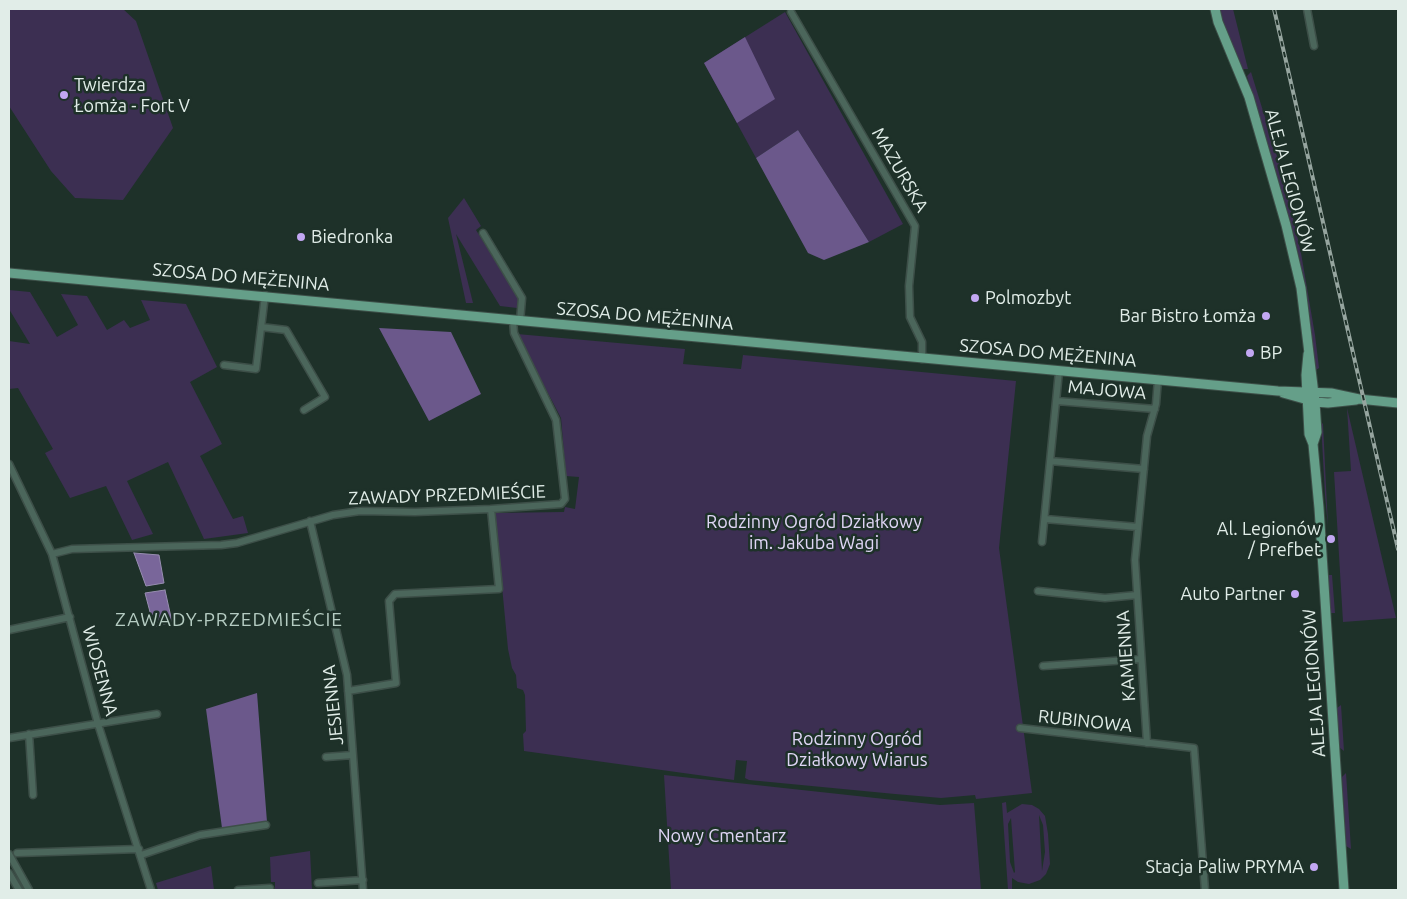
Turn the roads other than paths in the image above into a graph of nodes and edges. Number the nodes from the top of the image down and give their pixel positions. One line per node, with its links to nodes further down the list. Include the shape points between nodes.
1 (1208, 9): 5 (main road, ALEJA LEGIONÓW)
2 (1215, 9): 5 (main road, ALEJA LEGIONÓW)
3 (1308, 9): 6 (street)
4 (791, 12): 12 (street, MAZURSKA, via 915,226 909,286 910,322 922,342)
5 (1218, 22): 16 (main road, ALEJA LEGIONÓW, via 1249,97 1286,225 1301,288)
6 (1314, 46)
7 (484, 233): 10 (street, via 522,298)
8 (9, 273): 9 (main road, SZOSA DO MĘŻENINA)
9 (265, 295): 10 (main road, SZOSA DO MĘŻENINA); 11 (street)
10 (517, 321): 12 (main road, SZOSA DO MĘŻENINA); 24 (street, ZAWADY PRZEDMIEŚCIE, via 514,333 556,420 565,498 562,504 555,506)
11 (262, 327): 13 (street, via 256,369); 20 (street, via 286,330 325,397)
12 (922, 359): 14 (main road, SZOSA DO MĘŻENINA)
13 (224, 365)
14 (1059, 371): 15 (main road, SZOSA DO MĘŻENINA); 17 (street, MAJOWA)
15 (1158, 379): 16 (main road, SZOSA DO MĘŻENINA); 19 (street, KAMIENNA)
16 (1311, 397): 18 (main road, SZOSA DO MĘŻENINA, via 1334,403 1359,399); 60 (main road, ALEJA LEGIONÓW, via 1308,434 1313,444)
17 (1057, 401): 19 (street, MAJOWA); 21 (street, MAJOWA)
18 (1398, 403)
19 (1155, 409): 23 (street, KAMIENNA, via 1147,436)
20 (304, 410)
21 (1050, 461): 23 (street); 25 (street, MAJOWA)
22 (9, 464): 29 (street, WIOSENNA)
23 (1144, 469): 27 (street, KAMIENNA)
24 (491, 510): 26 (street, ZAWADY PRZEDMIEŚCIE, via 360,511); 36 (street, via 499,590 395,594 389,601 396,683)
25 (1045, 519): 27 (street); 28 (street, MAJOWA)
26 (310, 521): 29 (street, ZAWADY PRZEDMIEŚCIE, via 238,543 72,549); 36 (street, JESIENNA, via 344,658)
27 (1138, 528): 31 (street, KAMIENNA, via 1135,560)
28 (1042, 542)
29 (52, 554): 32 (street, WIOSENNA)
30 (1038, 591): 31 (street, via 1105,598)
31 (1137, 595): 34 (street, KAMIENNA)
32 (70, 617): 33 (street); 38 (street, WIOSENNA)
33 (9, 630)
34 (1141, 659): 35 (street); 42 (street, KAMIENNA)
35 (1043, 666)
36 (348, 691): 43 (street, JESIENNA)
37 (157, 714): 38 (street)
38 (98, 724): 40 (street); 47 (street, WIOSENNA)
39 (1020, 728): 42 (street, RUBINOWA)
40 (29, 734): 41 (street); 45 (street)
41 (9, 738)
42 (1147, 742): 59 (street, via 1194,748)
43 (353, 755): 44 (street); 51 (street, JESIENNA)
44 (326, 757)
45 (34, 795)
46 (266, 825): 47 (street, via 200,835)
47 (140, 852): 48 (street); 56 (street, WIOSENNA)
48 (17, 853)
49 (9, 854): 55 (street)
50 (9, 873): 54 (street)
51 (363, 880): 52 (street); 58 (street, JESIENNA)
52 (318, 883)
53 (270, 889): 57 (street)
54 (19, 890)
55 (29, 890)
56 (151, 890)
57 (238, 890)
58 (363, 890)
59 (1205, 890)
60 (1344, 890)

